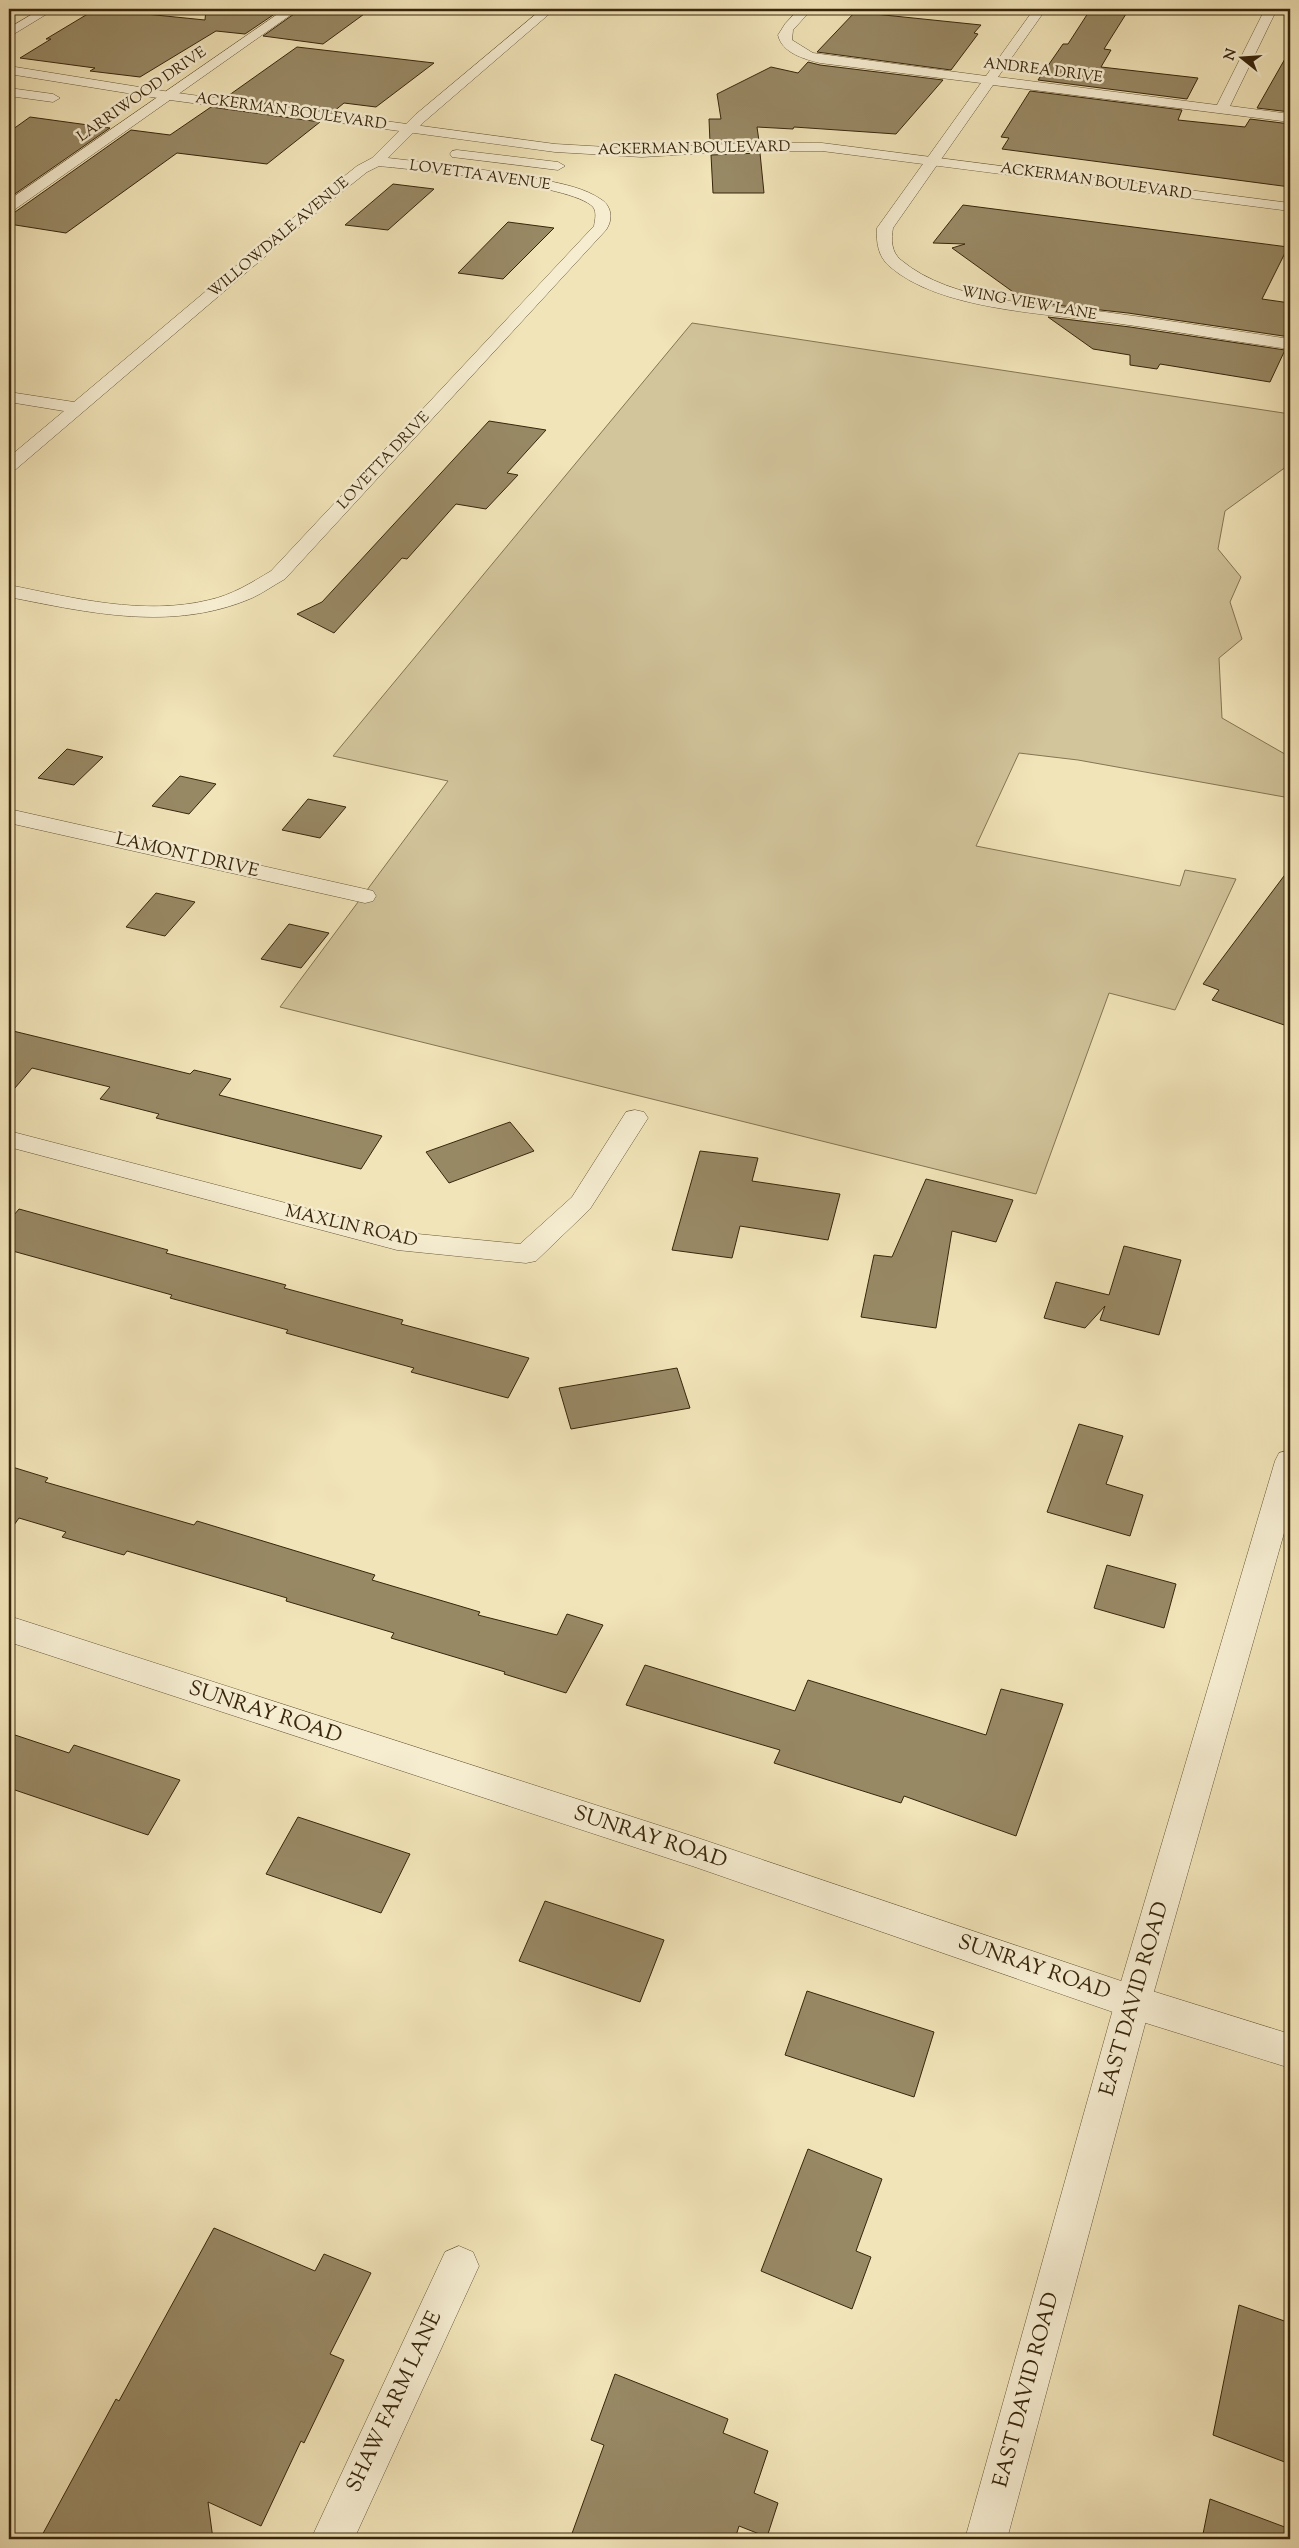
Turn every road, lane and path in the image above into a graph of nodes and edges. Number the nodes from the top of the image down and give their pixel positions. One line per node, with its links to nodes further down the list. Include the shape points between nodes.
1 (49, 9): 7 (street)
2 (293, 9): 11 (street, LARRIWOOD DRIVE)
3 (549, 9): 17 (street, WILLOWDALE AVENUE)
4 (806, 9): 9 (street, ANDREA DRIVE, via 784,36 794,49 812,57)
5 (1040, 9): 9 (street, WING VIEW LANE)
6 (1271, 9): 13 (street)
7 (9, 33)
8 (9, 70): 11 (street, ACKERMAN BOULEVARD)
9 (988, 81): 13 (street, ANDREA DRIVE); 22 (street, WING VIEW LANE)
10 (9, 92): 12 (street)
11 (170, 96): 14 (street, LARRIWOOD DRIVE); 17 (street, ACKERMAN BOULEVARD)
12 (52, 98)
13 (1222, 109): 16 (street, ANDREA DRIVE)
14 (150, 110): 15 (street, ACKERMAN BOULEVARD); 29 (street, LARRIWOOD DRIVE)
15 (170, 113)
16 (1290, 118)
17 (409, 128): 19 (street, WILLOWDALE AVENUE); 22 (street, ACKERMAN BOULEVARD, via 605,152 788,146)
18 (374, 142): 19 (street, ACKERMAN BOULEVARD)
19 (393, 145): 20 (street, ACKERMAN BOULEVARD); 23 (street, WILLOWDALE AVENUE)
20 (412, 148)
21 (440, 152): 24 (street, ACKERMAN BOULEVARD)
22 (933, 160): 26 (street, WING VIEW LANE); 30 (street, ACKERMAN BOULEVARD)
23 (377, 161): 28 (street, LOVETTA AVENUE, via 541,184); 33 (street, WILLOWDALE AVENUE, via 362,169 317,206)
24 (574, 168)
25 (903, 175): 26 (street)
26 (922, 177): 27 (street); 31 (street, WING VIEW LANE, via 885,228 883,241 894,262 932,284 982,298)
27 (941, 180)
28 (582, 194): 35 (street, LOVETTA DRIVE, via 597,202 602,210 601,227 278,575 243,596 218,604 153,613 123,612)
29 (9, 207)
30 (1290, 207)
31 (1290, 344)
32 (9, 397): 33 (street)
33 (77, 408): 34 (street, WILLOWDALE AVENUE)
34 (9, 466)
35 (9, 591)
36 (9, 816): 37 (street, LAMONT DRIVE)
37 (365, 896)
38 (635, 1118): 39 (street, MAXLIN ROAD, via 581,1203 526,1254 396,1241)
39 (9, 1139)
40 (1290, 1461): 42 (street, EAST DAVID ROAD)
41 (9, 1630): 42 (street, SUNRAY ROAD, via 685,1849)
42 (1133, 2002): 43 (street, SUNRAY ROAD); 46 (street, EAST DAVID ROAD)
43 (1290, 2051)
44 (459, 2266): 45 (street, SHAW FARM LANE)
45 (332, 2539)
46 (986, 2539)

